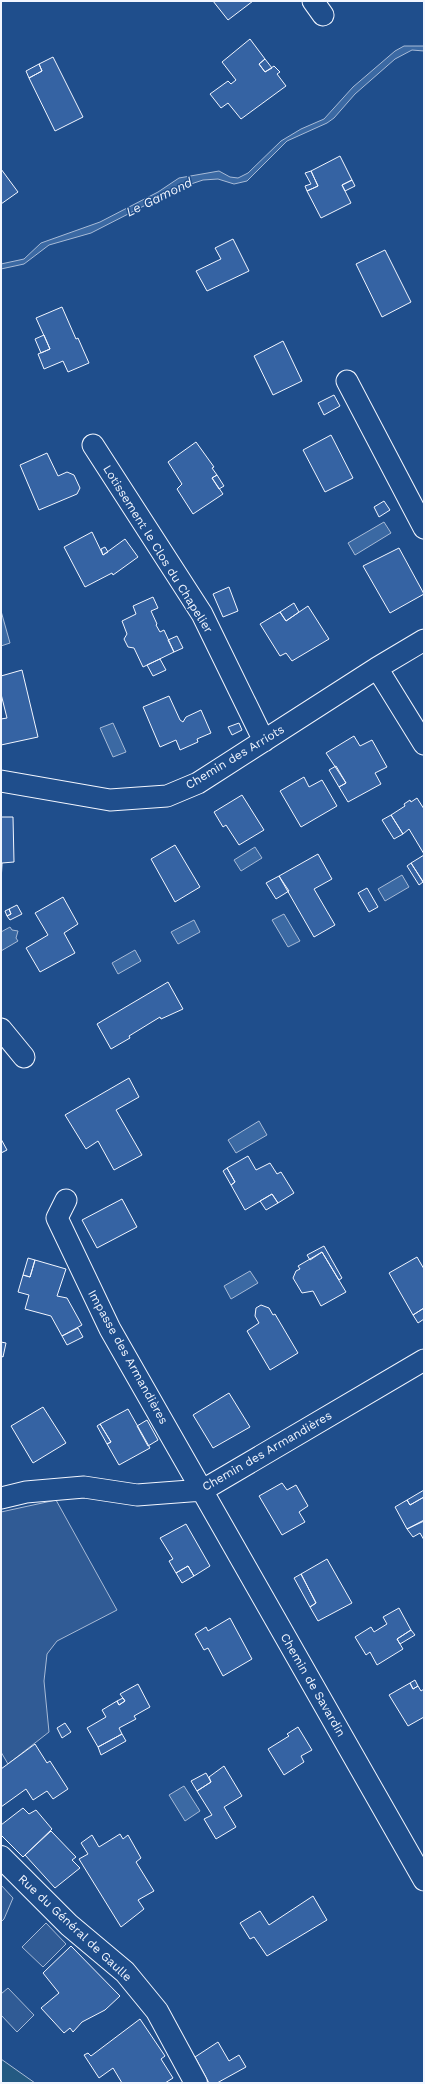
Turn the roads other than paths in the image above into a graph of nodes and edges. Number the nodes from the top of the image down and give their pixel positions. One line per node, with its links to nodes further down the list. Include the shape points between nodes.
1 (347, 381): 3 (street)
2 (93, 445): 6 (street, Lotissement le Clos du Chapelier, via 202,614)
3 (424, 528)
4 (424, 640): 5 (street, Chemin des Arriots)
5 (377, 668): 6 (street, Chemin des Arriots); 7 (street)
6 (264, 741): 8 (street, Chemin des Arriots, via 198,783 167,796 110,800)
7 (424, 744)
8 (1, 781)
9 (1, 1029): 10 (street)
10 (24, 1057)
11 (66, 1200): 13 (street, Impasse des Armandières, via 57,1218 110,1329)
12 (424, 1360): 13 (street, Chemin des Armandières)
13 (203, 1490): 14 (street, Chemin des Armandières, via 137,1495 84,1487 26,1492); 16 (street, Chemin de Savardin)
14 (1, 1498)
15 (1, 1857): 17 (main road, Rue du Général de Gaulle, via 69,1924 125,1972 157,2011)
16 (424, 1880)
17 (196, 2083)

